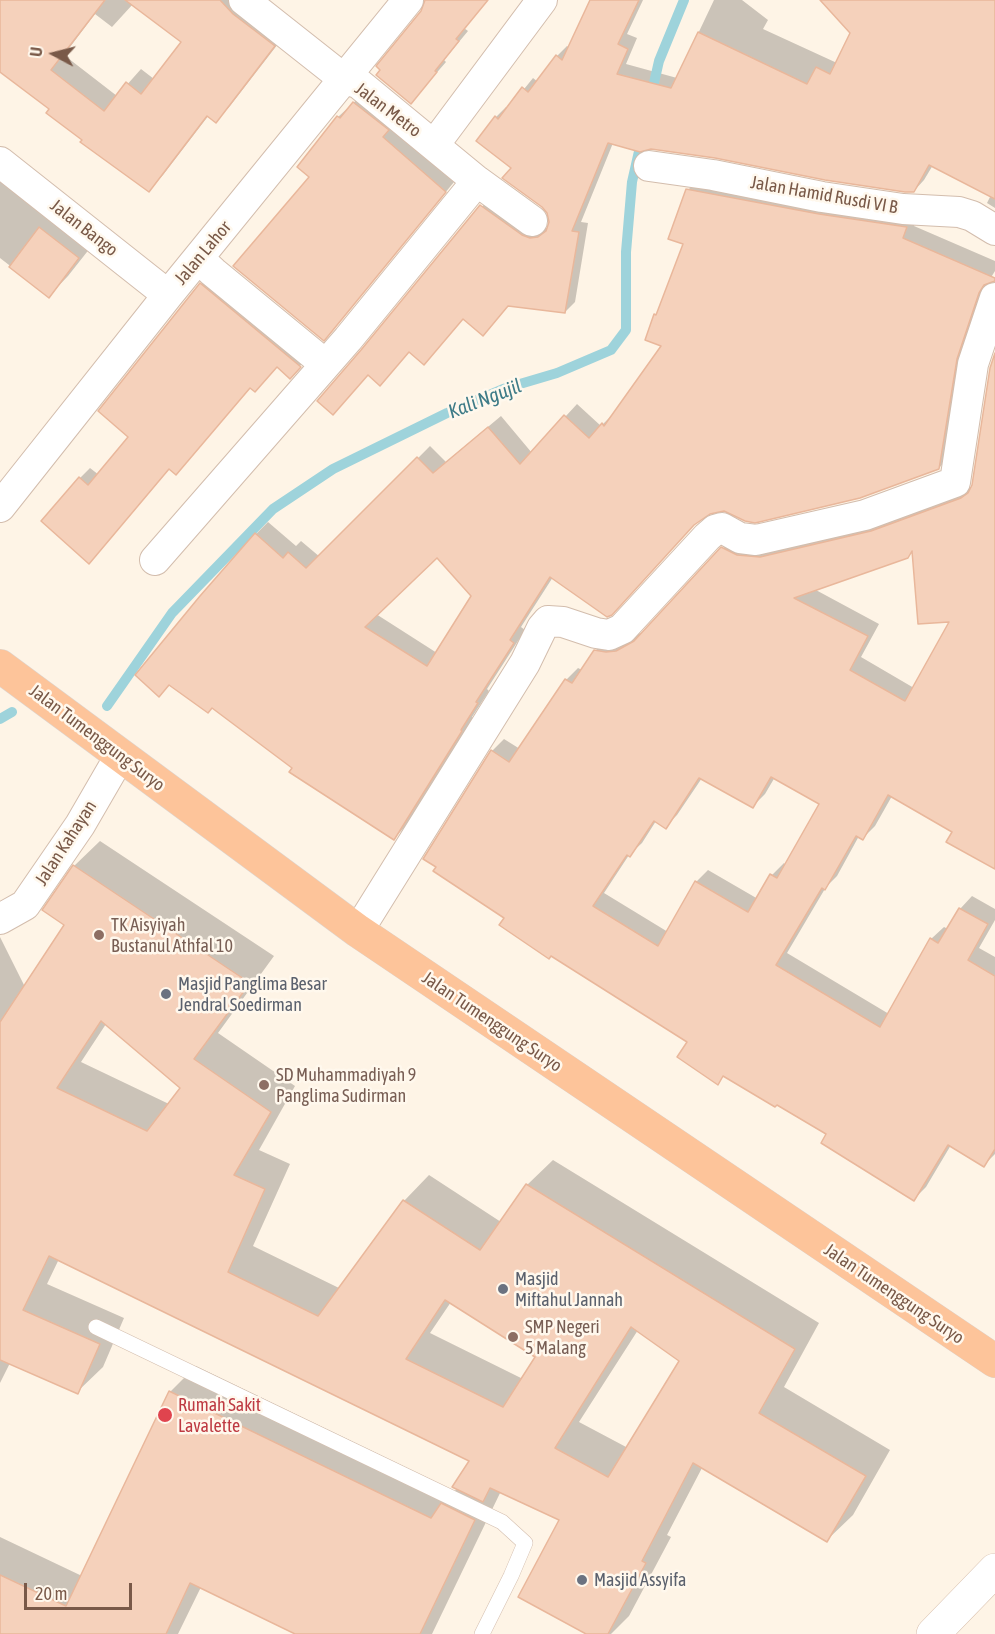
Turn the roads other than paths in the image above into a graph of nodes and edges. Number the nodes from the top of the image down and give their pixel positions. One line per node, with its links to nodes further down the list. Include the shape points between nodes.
1 (244, 0): 4 (street, Jalan Metro)
2 (408, 0): 4 (street, Jalan Lahor)
3 (542, 0): 5 (street)
4 (344, 79): 5 (street, Jalan Metro, via 358,83); 11 (street, Jalan Lahor)
5 (434, 145): 8 (street, Jalan Metro)
6 (0, 162): 12 (street, Jalan Bango)
7 (649, 166): 10 (street, Jalan Hamid Rusdi VI B, via 845,201 959,212)
8 (477, 181): 9 (street, Jalan Metro); 14 (street)
9 (532, 221)
10 (995, 230)
11 (199, 259): 12 (street, Jalan Lahor); 14 (street)
12 (168, 295): 15 (street, Jalan Lahor)
13 (995, 298): 20 (street, via 973,364 955,482 865,516 756,540 740,538 722,528 716,530 622,629 609,635 548,621)
14 (325, 364): 16 (street)
15 (0, 507)
16 (155, 560)
17 (0, 666): 18 (highway, Jalan Tumenggung Suryo)
18 (120, 756): 19 (street, Jalan Kahayan, via 81,825 25,905); 20 (highway, Jalan Tumenggung Suryo)
19 (0, 919)
20 (358, 931): 22 (highway, Jalan Tumenggung Suryo)
21 (96, 1327): 24 (lane, via 502,1522 525,1543)
22 (995, 1361)
23 (995, 1570): 25 (main road)
24 (482, 1634)
25 (933, 1634)

